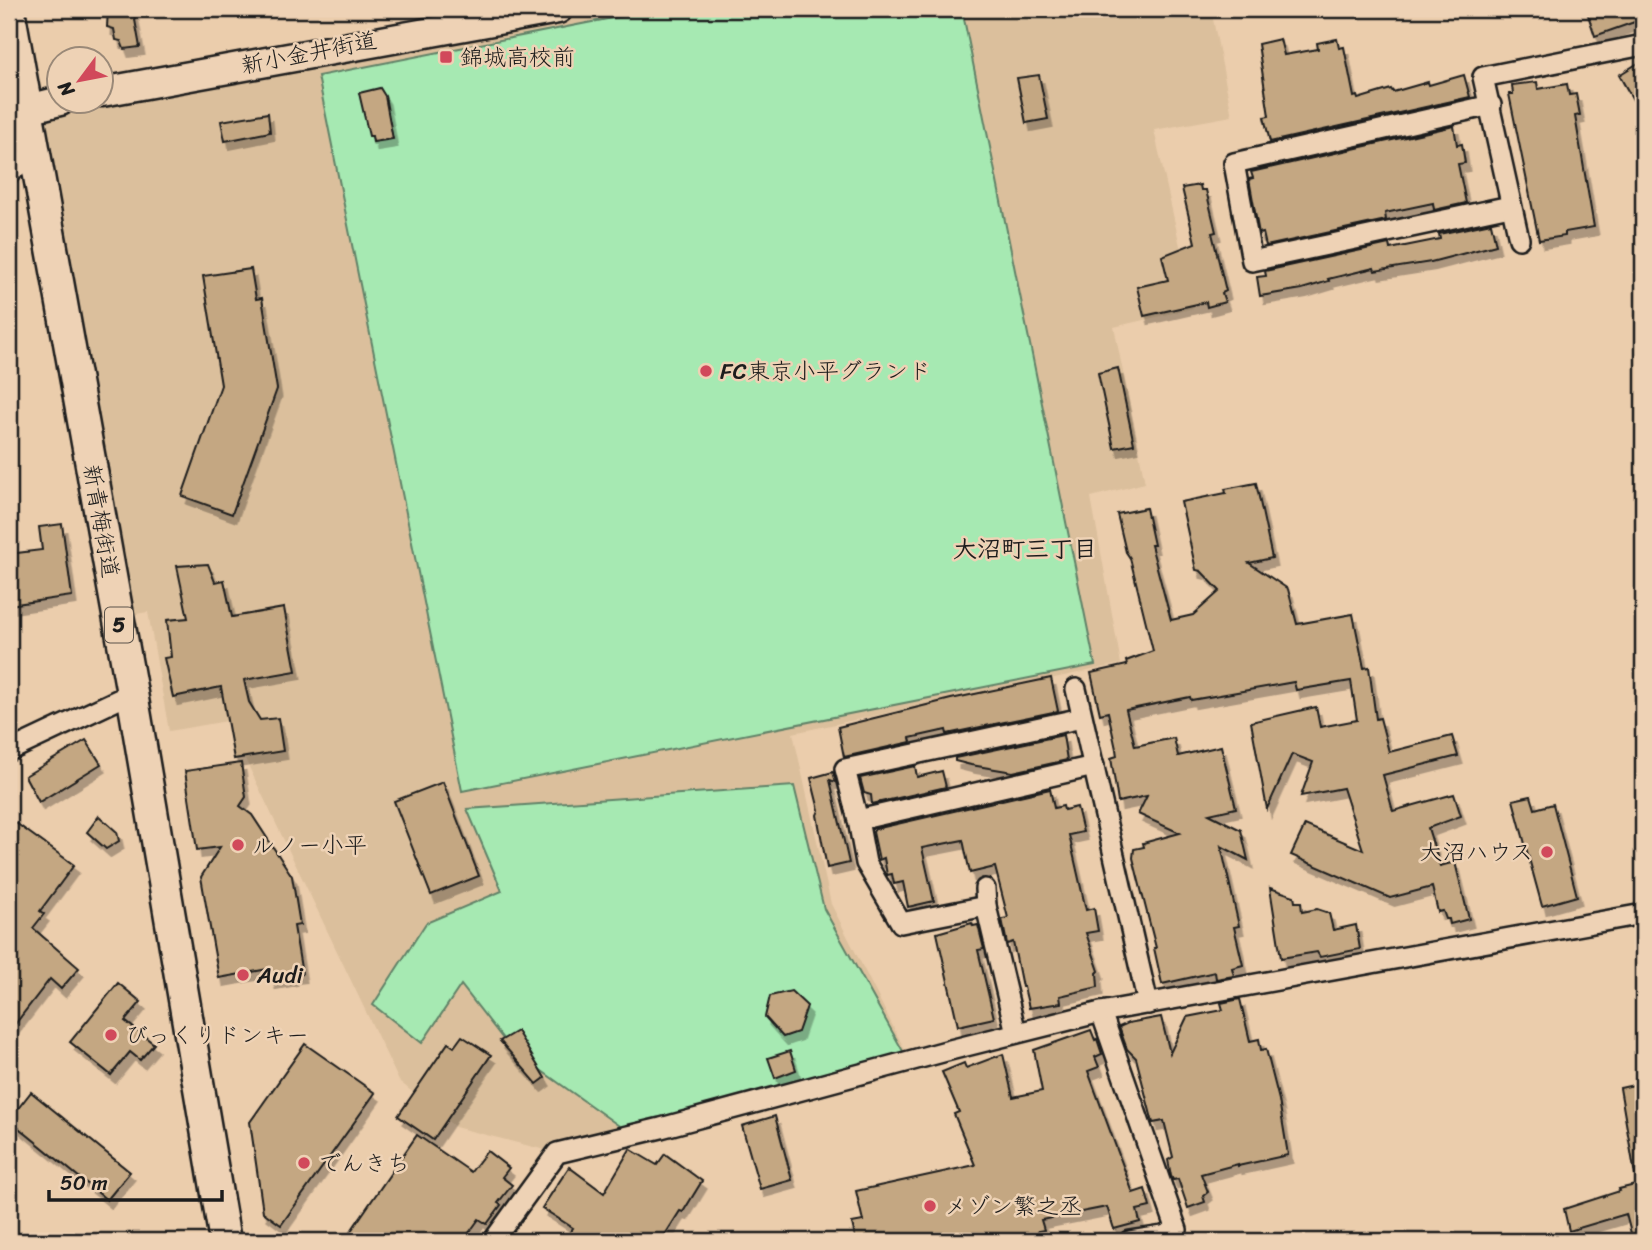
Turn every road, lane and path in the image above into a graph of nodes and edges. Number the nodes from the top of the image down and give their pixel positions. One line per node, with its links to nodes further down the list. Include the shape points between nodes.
1 (9, 9): 7 (main road, 新青梅街道 / 5)
2 (558, 9): 4 (main road, 新小金井街道)
3 (1643, 45): 6 (street, via 1483,77)
4 (116, 89)
5 (46, 104): 7 (main road)
6 (1491, 106): 10 (street); 10 (street, via 1234,163 1252,261)
7 (18, 111): 8 (main road, 新青梅街道 / 5)
8 (36, 149): 9 (street); 13 (main road, 新青梅街道 / 5)
9 (9, 174)
10 (1510, 206): 11 (street)
11 (1518, 239)
12 (1076, 689): 14 (street)
13 (132, 694): 15 (street); 22 (main road, 新青梅街道 / 5)
14 (1082, 718): 16 (street); 17 (street, via 845,769)
15 (9, 751)
16 (1094, 766): 17 (street); 19 (street)
17 (858, 820): 21 (street, via 866,863 901,923 985,897)
18 (1643, 914): 19 (street)
19 (1148, 1004): 20 (street)
20 (1101, 1012): 21 (street); 24 (street, via 1177,1230)
21 (1016, 1033): 23 (street, via 557,1153)
22 (225, 1241)
23 (493, 1241)
24 (1130, 1241)

